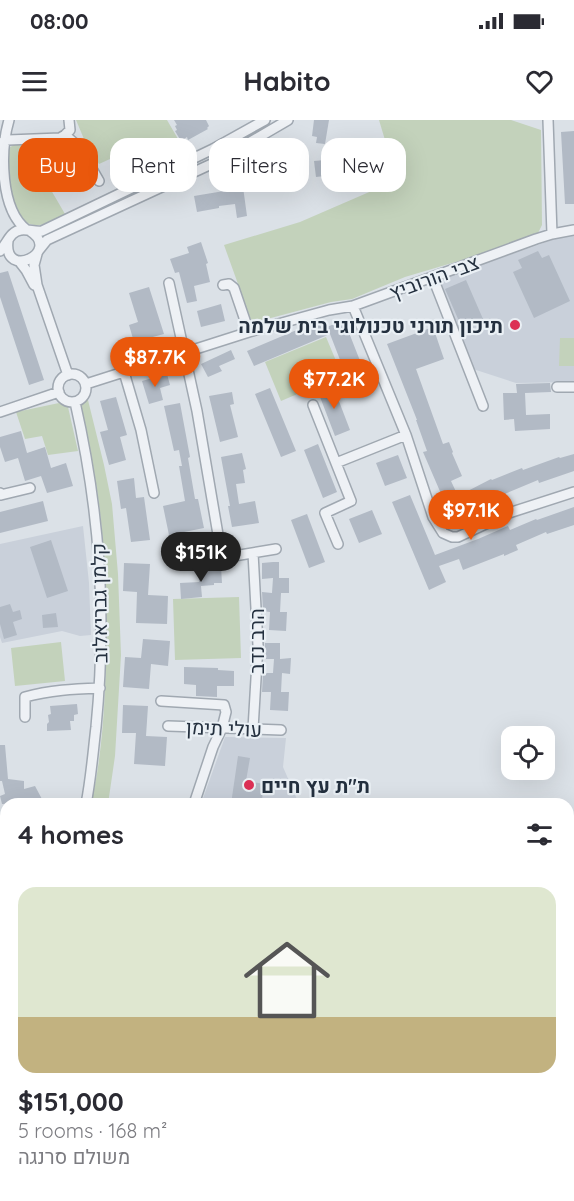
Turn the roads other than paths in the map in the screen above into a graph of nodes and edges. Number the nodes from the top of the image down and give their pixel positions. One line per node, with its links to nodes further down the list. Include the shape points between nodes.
1 (9, 120): 7 (street)
2 (69, 120): 6 (street, via 70,130)
3 (265, 120): 11 (street, via 42,231)
4 (288, 120): 15 (street, via 218,161 47,240)
5 (548, 120): 12 (street)
6 (65, 135): 7 (street); 8 (street, via 80,148)
7 (1, 143): 9 (street, via 3,184)
8 (99, 181)
9 (11, 213): 11 (street); 13 (street, via 13,227)
10 (574, 230): 12 (street, צבי הורוביץ)
11 (29, 231): 13 (street, via 18,231); 15 (street, via 38,240)
12 (552, 234): 18 (street, צבי הורוביץ)
13 (7, 240): 14 (street); 17 (street, via 8,251)
14 (0, 251)
15 (38, 252): 17 (street, via 29,261); 21 (street, via 34,266)
16 (0, 257): 17 (street)
17 (17, 260): 21 (street)
18 (433, 278): 22 (street, צבי הורוביץ); 33 (street)
19 (169, 284): 24 (street)
20 (223, 285): 23 (street, via 234,288)
21 (41, 299): 26 (street)
22 (353, 306): 23 (street, צבי הורוביץ); 35 (street)
23 (249, 332): 24 (street, צבי הורוביץ)
24 (184, 353): 25 (street, צבי הורוביץ); 43 (street, via 222,558)
25 (124, 372): 27 (street, צבי הורוביץ); 40 (street)
26 (68, 375): 27 (street, via 81,377); 30 (street, via 59,384)
27 (86, 384): 31 (street, via 83,398)
28 (557, 387): 29 (street)
29 (574, 387)
30 (59, 392): 31 (street, via 67,401); 34 (street)
31 (75, 402): 44 (street, קלמן גבריאלוב, via 99,551)
32 (313, 405): 36 (street)
33 (483, 406)
34 (0, 412)
35 (406, 435): 36 (street); 38 (street, via 434,517 447,536 458,537 509,513)
36 (336, 463): 41 (street, via 351,501 326,513)
37 (30, 488): 39 (street)
38 (574, 492)
39 (0, 493)
40 (154, 493)
41 (338, 544)
42 (276, 549): 43 (street)
43 (253, 553): 49 (street, הרב נדב, via 258,645)
44 (100, 688): 46 (street, via 25,697); 51 (street, קלמן גבריאלוב)
45 (161, 701): 48 (street, via 224,705)
46 (25, 717)
47 (168, 726): 48 (street, עולי תימן)
48 (222, 728): 49 (street, עולי תימן); 52 (street)
49 (253, 729): 50 (street, עולי תימן)
50 (281, 730)
51 (87, 798)
52 (196, 798)

